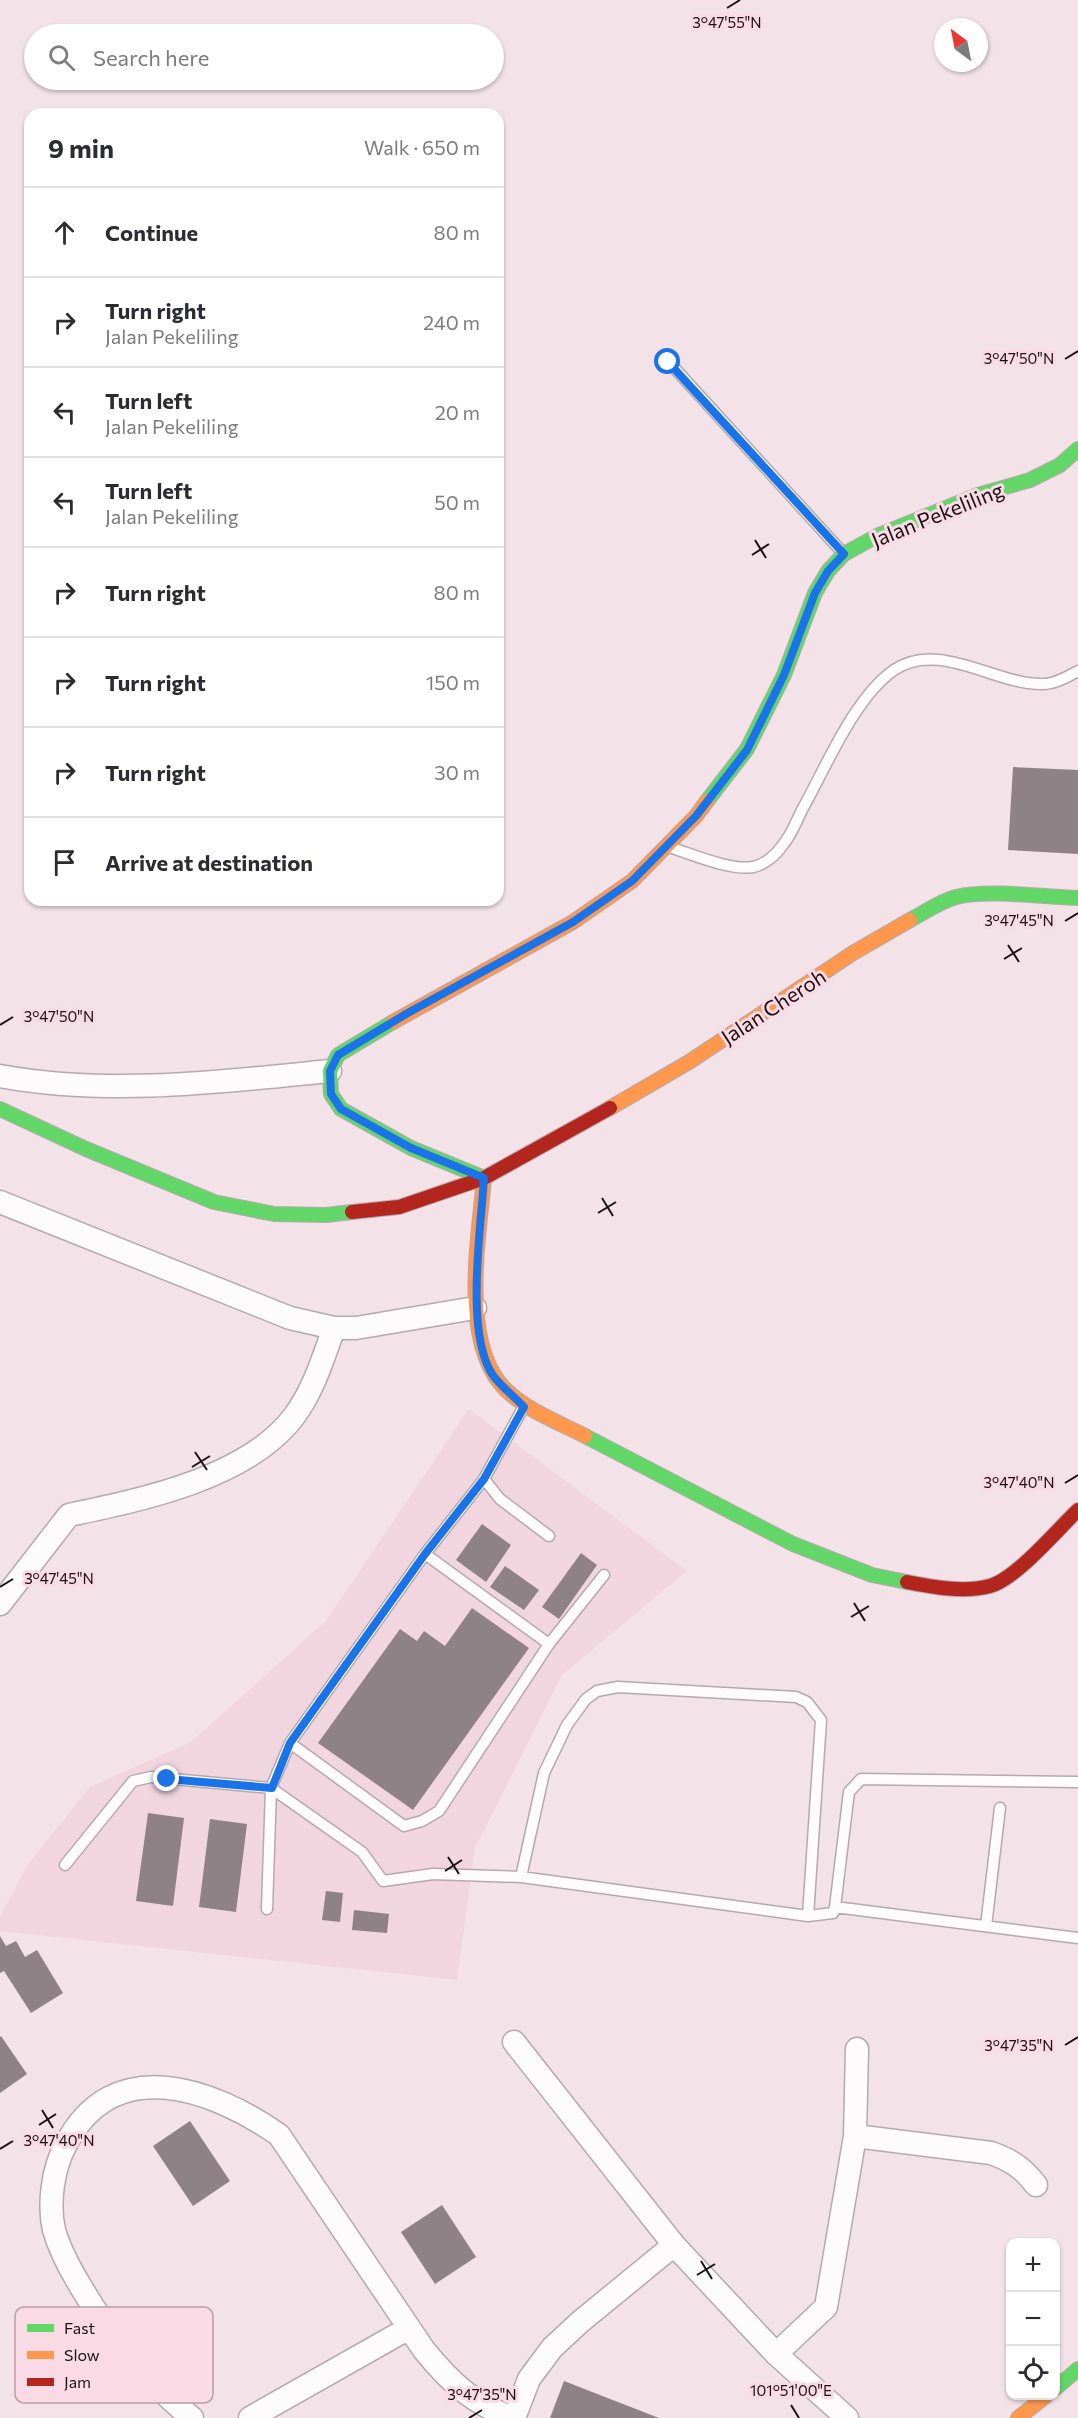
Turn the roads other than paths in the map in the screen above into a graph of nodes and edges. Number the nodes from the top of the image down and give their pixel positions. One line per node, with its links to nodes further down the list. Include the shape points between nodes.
1 (668, 362): 3 (lane)
2 (1078, 449): 3 (street, Jalan Pekeliling, via 1060,465 1030,480 978,495 888,531)
3 (844, 554): 5 (street, Jalan Pekeliling, via 815,593 784,675 747,750 696,816)
4 (1078, 671): 5 (lane, via 1046,684 973,667 913,660 874,687 852,719 783,846 764,863 736,867)
5 (666, 847): 7 (street, Jalan Pekeliling, via 632,881 573,922 351,1045 338,1055)
6 (1078, 898): 10 (street, Jalan Cheroh, via 984,894 938,904 853,953 689,1062)
7 (330, 1071): 8 (street, via 98,1087); 10 (street, via 331,1094 341,1109 411,1148)
8 (0, 1076)
9 (0, 1109): 10 (street, Jalan Cheroh, via 214,1202 274,1214 326,1215 399,1207)
10 (484, 1178): 12 (street)
11 (0, 1202): 13 (street, via 290,1318)
12 (475, 1308): 13 (street, via 356,1328); 14 (street, via 486,1362 493,1375)
13 (334, 1328): 20 (street, via 316,1378 294,1416 265,1445 241,1461 147,1498 69,1515)
14 (524, 1407): 15 (lane); 16 (street, via 793,1544 872,1575 951,1589 990,1587 1009,1577)
15 (484, 1479): 17 (lane, via 500,1499); 18 (lane)
16 (1078, 1510)
17 (549, 1536)
18 (425, 1554): 21 (lane); 22 (lane)
19 (604, 1575): 21 (lane)
20 (0, 1604)
21 (549, 1644): 22 (lane, via 439,1811 422,1821 404,1826)
22 (290, 1743): 24 (lane)
23 (1078, 1782): 28 (lane, via 861,1779 849,1792)
24 (272, 1788): 26 (lane, via 151,1777 133,1781); 27 (lane, via 362,1852 383,1881 433,1874); 29 (lane)
25 (1000, 1809): 31 (lane)
26 (65, 1865)
27 (521, 1877): 30 (lane); 30 (lane, via 544,1773 567,1725 586,1698 597,1691 618,1687 796,1697 807,1702 821,1720)
28 (835, 1907): 30 (lane, via 833,1913); 31 (lane)
29 (267, 1909)
30 (808, 1916)
31 (986, 1926): 32 (lane)
32 (1078, 1938)
33 (514, 2042): 37 (street)
34 (857, 2049): 35 (street)
35 (855, 2136): 36 (street, via 991,2153 1025,2170); 40 (street, via 826,2307)
36 (1036, 2185)
37 (674, 2245): 40 (street); 47 (street, via 552,2349 529,2379)
38 (93, 2307): 39 (street, via 63,2255 54,2228 54,2180 59,2157 81,2119 104,2100 153,2086 180,2088 213,2099 279,2135)
39 (409, 2328): 46 (street); 47 (street, via 438,2368 464,2393 490,2410)
40 (776, 2354): 48 (street)
41 (1078, 2369): 42 (street)
42 (1060, 2385)
43 (1041, 2400): 49 (street)
44 (176, 2403): 45 (street)
45 (192, 2418)
46 (250, 2418)
47 (513, 2418)
48 (848, 2418)
49 (1018, 2418)

